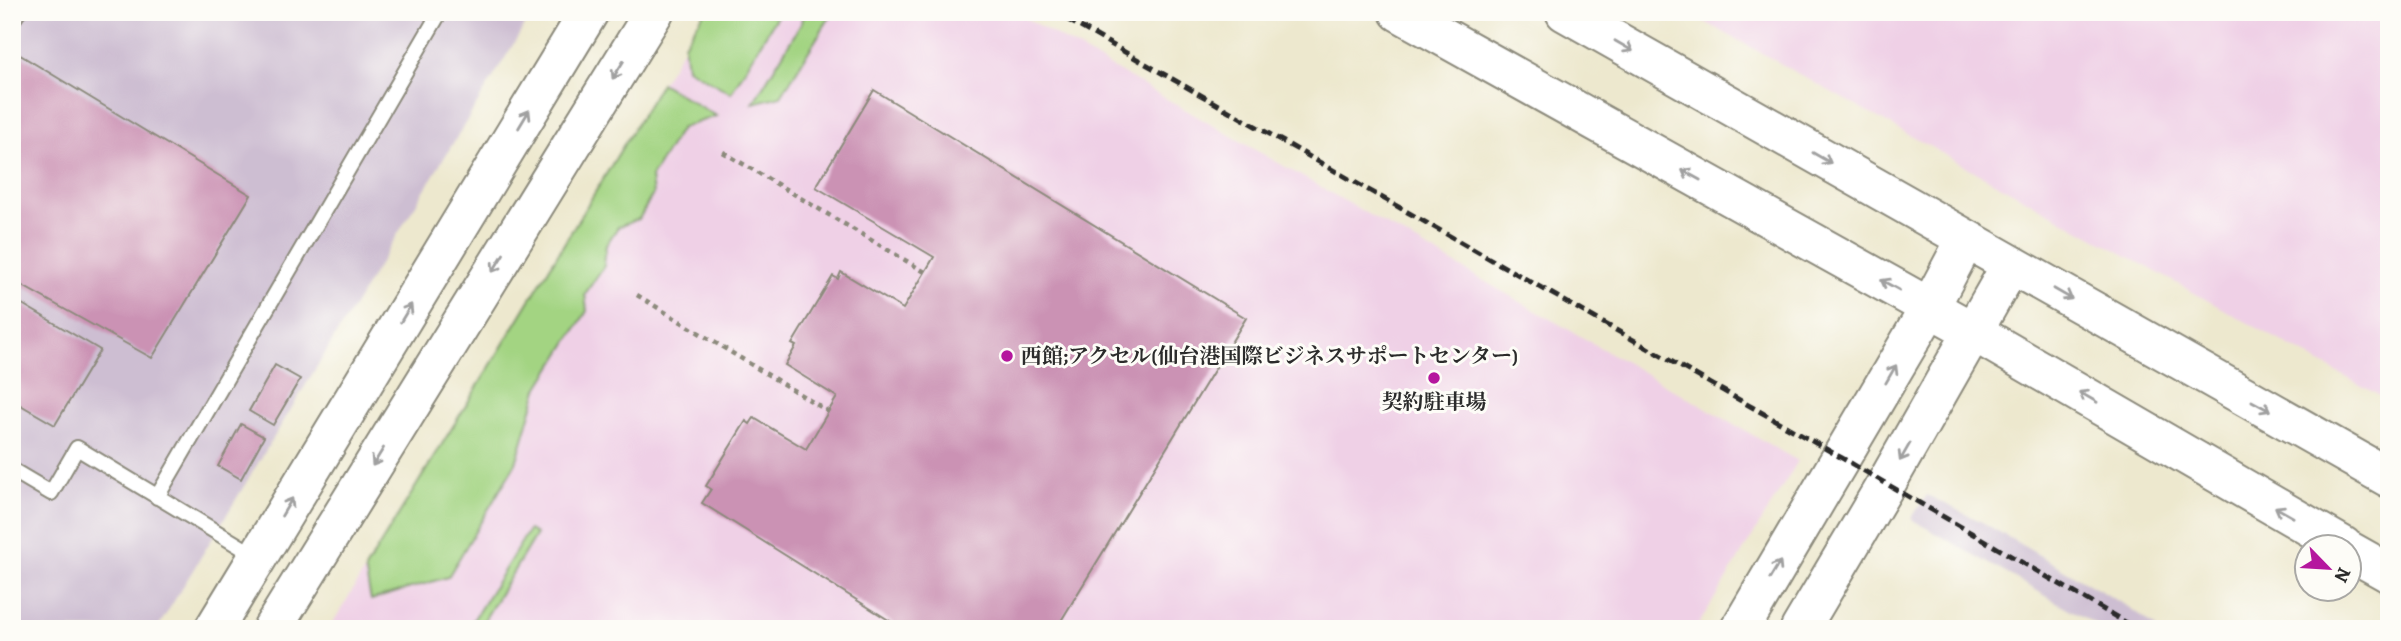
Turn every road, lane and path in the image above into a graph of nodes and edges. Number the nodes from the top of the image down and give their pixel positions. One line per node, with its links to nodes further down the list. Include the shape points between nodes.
1 (429, 12): 16 (lane, via 437,17)
2 (589, 12): 18 (street, one-way to 2)
3 (654, 12): 22 (street, one-way to 22)
4 (1399, 12): 11 (street, one-way to 4)
5 (1565, 12): 7 (street, one-way to 7)
6 (723, 152): 9 (path)
7 (1966, 239): 8 (street); 11 (street)
8 (2011, 265): 12 (street); 15 (street, one-way to 15)
9 (925, 272)
10 (637, 295): 13 (path)
11 (1930, 307): 12 (street); 23 (street, one-way to 11)
12 (1974, 332): 17 (street, one-way to 12); 24 (street, one-way to 24)
13 (829, 412)
14 (12, 470): 16 (lane, via 51,493 77,448)
15 (2389, 478)
16 (158, 497): 18 (lane)
17 (2317, 532)
18 (257, 557): 21 (street)
19 (2362, 558): 20 (street)
20 (2389, 573)
21 (214, 629)
22 (272, 629)
23 (1740, 629)
24 (1800, 629)

